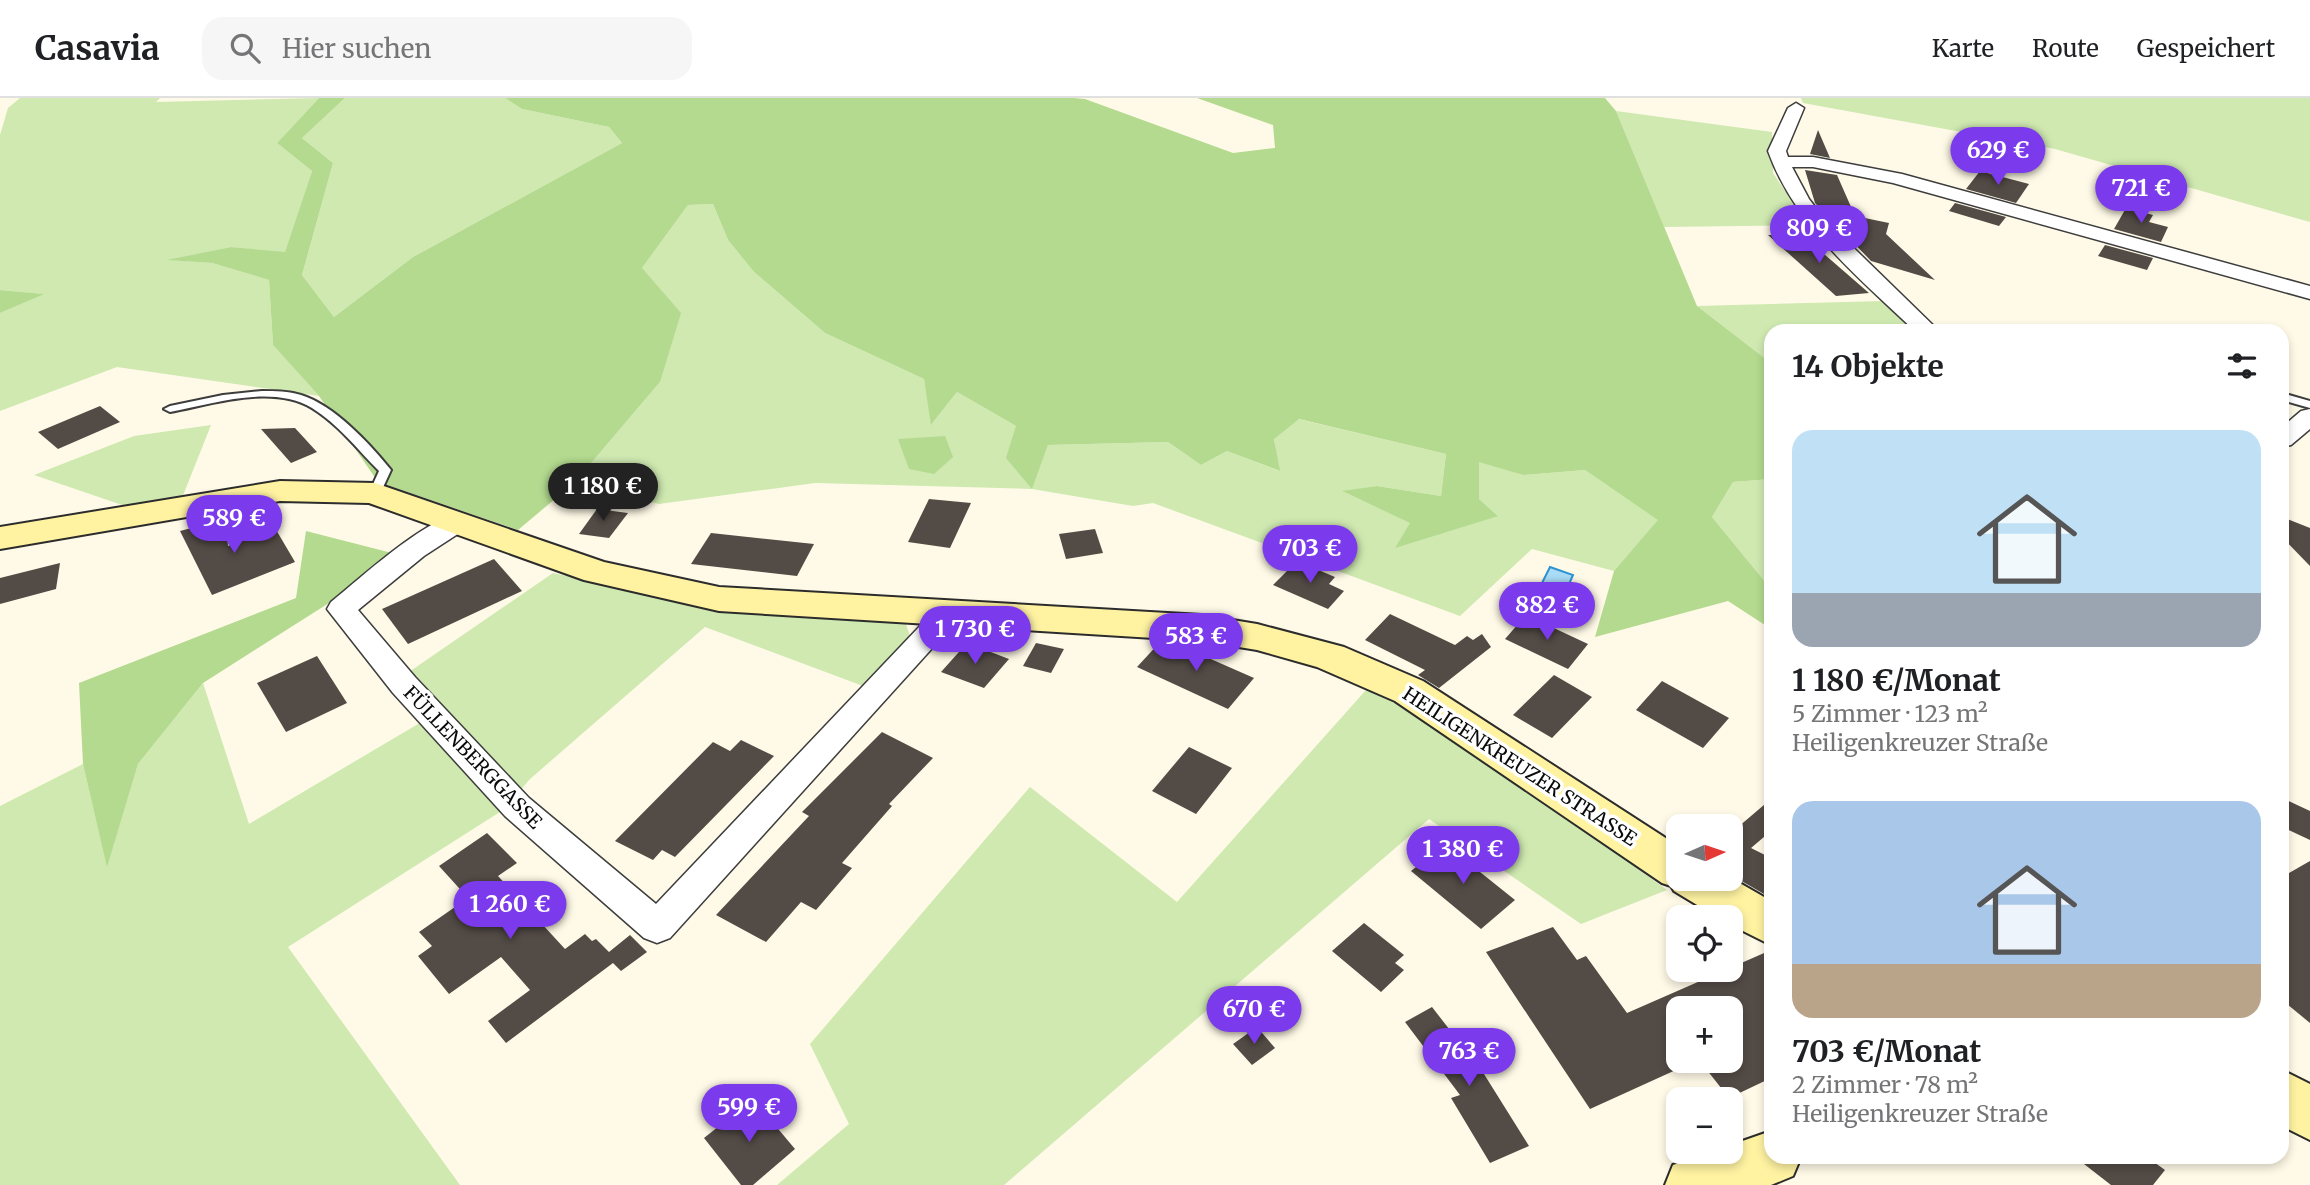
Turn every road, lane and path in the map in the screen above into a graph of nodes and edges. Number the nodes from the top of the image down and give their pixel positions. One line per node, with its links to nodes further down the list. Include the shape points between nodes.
1 (1796, 108): 2 (street, via 1777,151)
2 (1780, 162): 3 (street, via 1813,162 1895,178); 4 (street, via 1811,217)
3 (2310, 293)
4 (1921, 324)
5 (2289, 398): 6 (lane)
6 (2310, 405)
7 (170, 409): 10 (lane, via 235,397 298,396 315,404 385,470)
8 (2310, 416): 9 (street)
9 (2289, 434)
10 (375, 493): 11 (main road, HEILIGENKREUZER STRASSE); 12 (main road, HEILIGENKREUZER STRASSE, via 280,491)
11 (457, 522): 13 (main road, HEILIGENKREUZER STRASSE, via 597,572 657,588 719,599); 13 (street, FÜLLENBERGGASSE, via 341,608 404,685 517,807 657,927)
12 (0, 538)
13 (949, 613): 14 (main road, HEILIGENKREUZER STRASSE, via 1202,628 1330,657 1409,691)
14 (1666, 862)
15 (1712, 891): 16 (main road)
16 (1764, 921)
17 (2289, 1100): 18 (main road)
18 (2310, 1114)
19 (1764, 1160): 20 (main road)
20 (1693, 1185)

